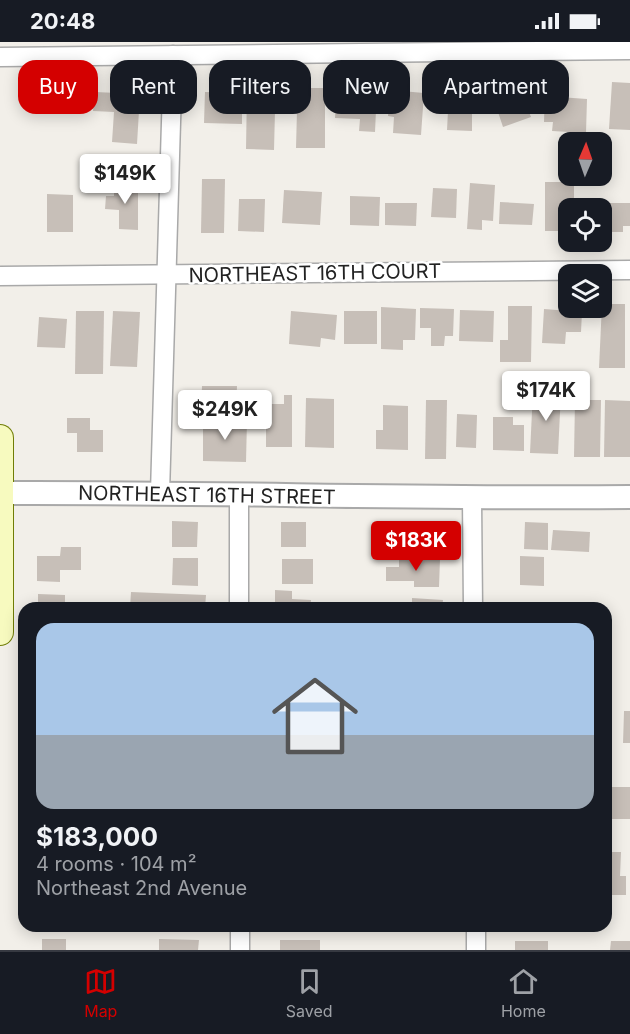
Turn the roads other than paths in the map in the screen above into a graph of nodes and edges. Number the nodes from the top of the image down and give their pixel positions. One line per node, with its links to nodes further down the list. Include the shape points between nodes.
1 (630, 50): 2 (street)
2 (173, 55): 3 (street); 5 (street)
3 (0, 57)
4 (630, 270): 5 (street, NORTHEAST 16TH COURT)
5 (166, 275): 6 (street, NORTHEAST 16TH COURT); 8 (street)
6 (0, 276)
7 (0, 438): 9 (main road)
8 (160, 493): 9 (street, NORTHEAST 16TH STREET); 10 (street, NORTHEAST 16TH STREET)
9 (0, 494): 15 (main road)
10 (239, 495): 12 (street, NORTHEAST 16TH STREET); 13 (street)
11 (630, 497): 12 (street, NORTHEAST 16TH STREET)
12 (472, 499): 14 (street)
13 (239, 602)
14 (473, 602)
15 (0, 632)
16 (240, 932): 18 (street)
17 (476, 932): 19 (street)
18 (240, 950)
19 (476, 950)

